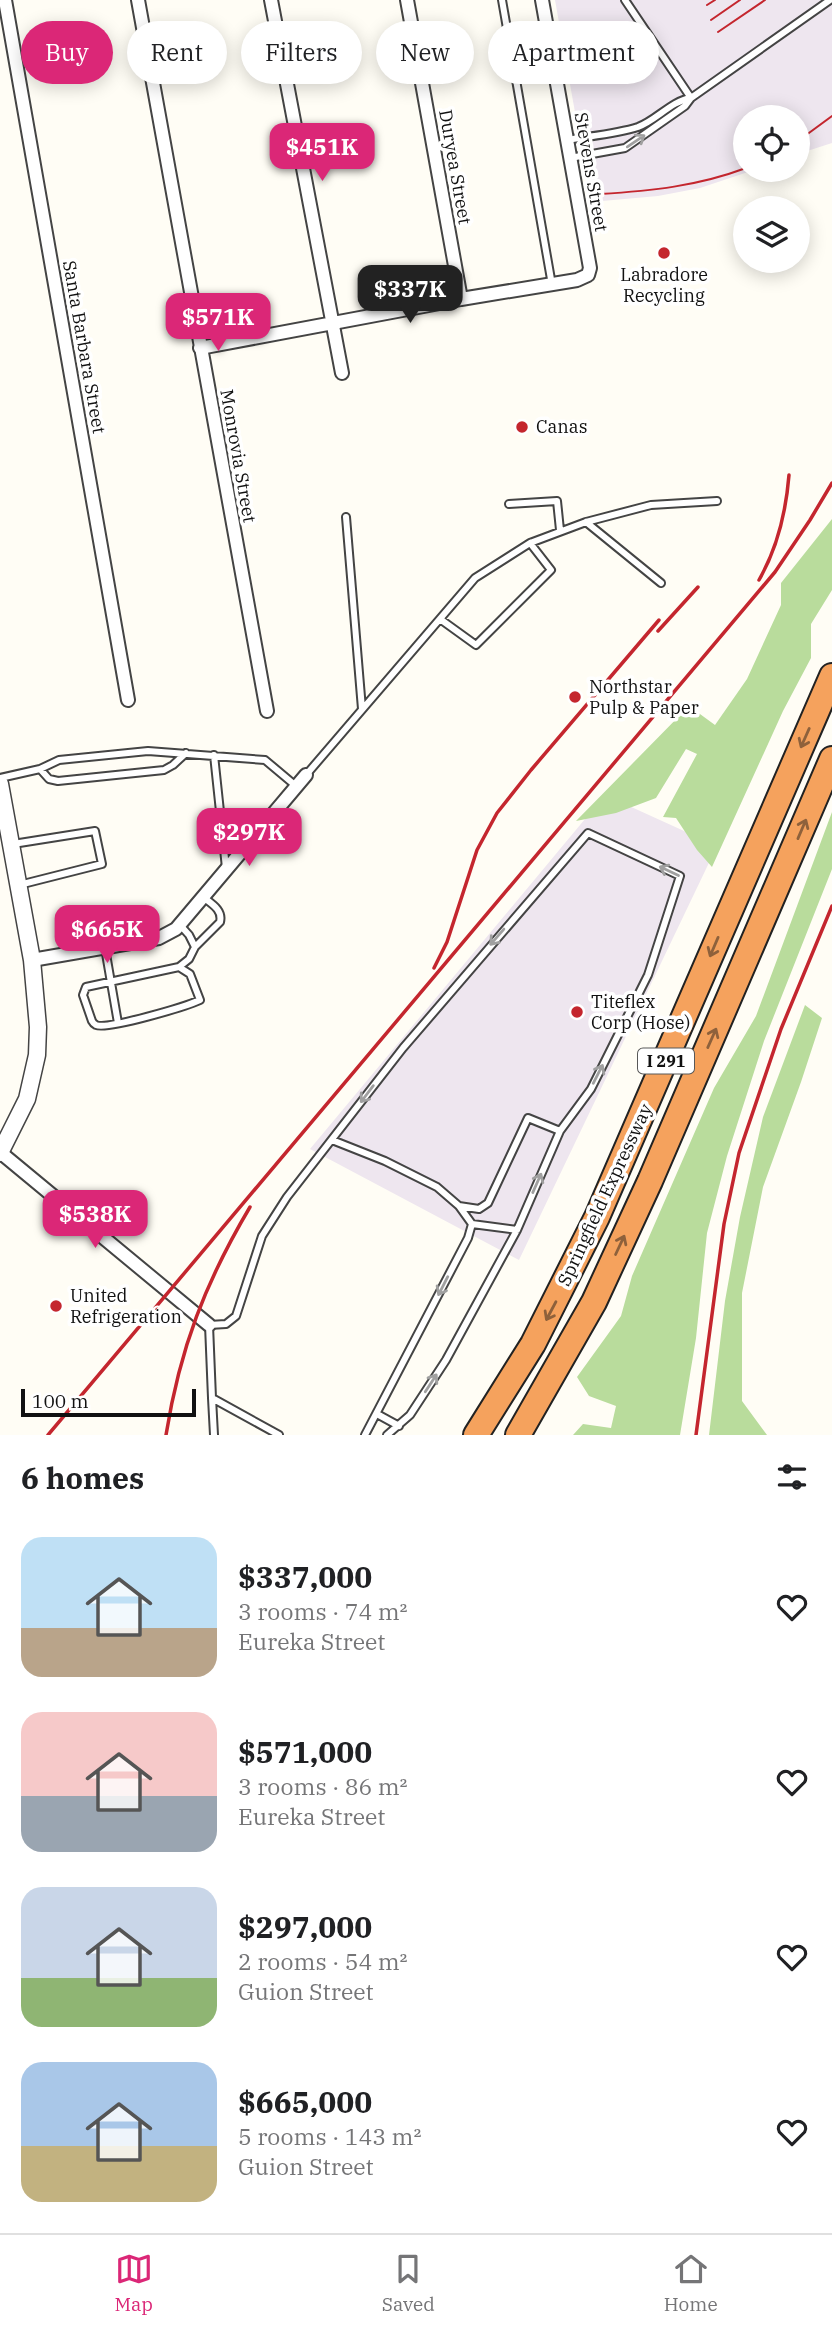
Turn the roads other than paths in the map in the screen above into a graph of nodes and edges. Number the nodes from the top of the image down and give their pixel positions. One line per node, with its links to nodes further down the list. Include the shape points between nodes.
1 (5, 0): 26 (street, Santa Barbara Street)
2 (138, 0): 15 (street, Monrovia Street)
3 (271, 0): 14 (street)
4 (407, 0): 13 (street, Duryea Street)
5 (502, 0): 12 (lane)
6 (542, 0): 10 (street, Stevens Street)
7 (625, 0): 9 (lane)
8 (830, 0): 9 (lane)
9 (691, 98): 10 (lane, via 636,127); 11 (lane, one-way to 9, via 625,148)
10 (567, 140): 11 (street, Stevens Street)
11 (570, 158): 12 (street, Stevens Street, via 590,268 583,278)
12 (552, 285): 13 (street)
13 (461, 299): 14 (street)
14 (331, 323): 15 (street); 16 (street)
15 (200, 348): 28 (street, Monrovia Street)
16 (342, 373)
17 (717, 501): 20 (lane, via 651,505)
18 (509, 504): 21 (lane, via 557,501)
19 (346, 517): 27 (lane)
20 (586, 522): 21 (lane); 23 (lane)
21 (560, 530): 22 (lane)
22 (530, 543): 24 (lane, via 475,578); 24 (lane, via 551,570 476,645)
23 (661, 583)
24 (440, 619): 27 (lane)
25 (832, 676): 62 (highway, Springfield Expressway / I 291, one-way to 62, via 597,1217 533,1344)
26 (128, 700)
27 (362, 709): 33 (lane)
28 (267, 710)
29 (186, 753): 30 (lane); 32 (lane, via 148,751 59,760); 32 (lane, via 164,770 58,781)
30 (214, 755): 36 (lane, via 265,760); 38 (lane)
31 (832, 759): 63 (highway, Springfield Expressway / I 291, one-way to 31, via 594,1302)
32 (40, 769): 34 (lane)
33 (306, 775): 36 (street)
34 (0, 778)
35 (0, 783): 37 (street)
36 (296, 786): 38 (street)
37 (11, 844): 39 (street); 39 (lane, via 95,831 102,864)
38 (227, 869): 40 (street)
39 (19, 885): 44 (street)
40 (203, 897): 41 (street); 42 (lane, via 221,916)
41 (179, 925): 42 (lane); 43 (street, via 159,938)
42 (195, 947): 45 (lane)
43 (105, 948): 44 (street); 46 (lane)
44 (32, 960): 50 (street, via 37,1055 27,1098)
45 (179, 967): 46 (lane); 47 (lane, via 190,974 200,1000)
46 (111, 982): 47 (lane); 47 (lane, via 86,987 83,995 95,1025)
47 (118, 1023)
48 (561, 1131): 49 (lane, one-way to 49, via 591,1089 648,975 680,876 588,833 487,947); 51 (lane, via 528,1118 488,1203 479,1209); 53 (lane, one-way to 48)
49 (332, 1140): 51 (lane, via 437,1187); 54 (lane, via 286,1197 262,1236 236,1316 226,1324)
50 (0, 1152): 54 (street)
51 (459, 1206): 52 (lane)
52 (472, 1224): 53 (lane); 56 (lane, one-way to 56)
53 (517, 1230): 57 (lane, one-way to 53, via 446,1360)
54 (209, 1325): 55 (lane)
55 (212, 1398): 58 (lane); 59 (lane)
56 (377, 1414): 57 (lane); 60 (lane)
57 (399, 1426): 61 (lane)
58 (214, 1435)
59 (279, 1435)
60 (365, 1435)
61 (387, 1435)
62 (476, 1435)
63 (518, 1435)

